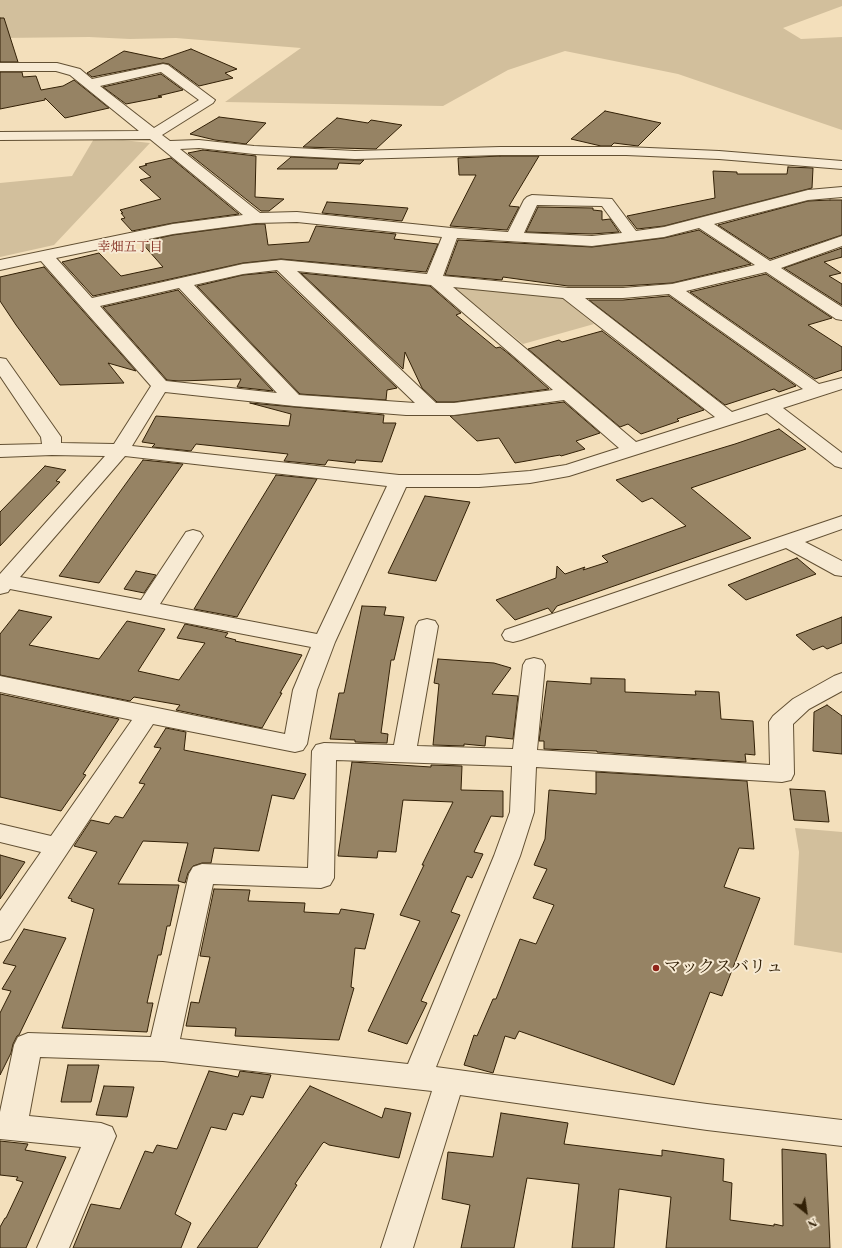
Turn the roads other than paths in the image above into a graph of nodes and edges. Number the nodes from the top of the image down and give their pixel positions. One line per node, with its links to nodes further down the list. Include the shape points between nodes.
1 (0, 67): 2 (street, via 57,67 75,72)
2 (89, 84): 4 (street); 4 (street, via 163,68 208,100)
3 (0, 136): 4 (street)
4 (153, 136): 5 (street)
5 (166, 146): 6 (street, via 199,144 254,150 355,155 626,151 719,155); 8 (street)
6 (842, 165)
7 (842, 192): 9 (street, via 808,195)
8 (256, 218): 10 (street, via 297,217); 14 (street, via 173,229)
9 (702, 223): 11 (street); 17 (street)
10 (451, 233): 12 (street); 18 (street)
11 (633, 237): 12 (street, via 592,241); 12 (street, via 607,202 532,200)
12 (514, 238)
13 (842, 241): 17 (street)
14 (45, 256): 15 (street); 22 (street)
15 (0, 265)
16 (281, 265): 18 (street); 19 (street, via 243,269); 31 (street)
17 (768, 266): 20 (street, via 721,279); 23 (street)
18 (434, 279): 21 (street); 28 (street)
19 (182, 282): 22 (street); 29 (street)
20 (672, 288): 21 (street, via 623,293); 27 (street)
21 (568, 293): 32 (street)
22 (88, 304): 26 (street, via 156,378)
23 (839, 311)
24 (0, 363): 33 (street, via 51,437)
25 (842, 383): 27 (street)
26 (160, 386): 29 (street); 34 (street)
27 (817, 391): 30 (street)
28 (568, 394): 31 (street, via 454,409); 35 (street)
29 (294, 400): 31 (street)
30 (769, 406): 32 (street); 37 (street)
31 (431, 409)
32 (729, 419): 35 (street)
33 (52, 449): 34 (street); 36 (street)
34 (120, 450): 38 (street); 43 (street)
35 (633, 450): 38 (street, via 569,470 530,477 479,481)
36 (0, 451)
37 (842, 462)
38 (399, 481): 47 (street)
39 (842, 522): 41 (street)
40 (193, 536): 44 (street)
41 (789, 540): 42 (street); 46 (street)
42 (842, 570)
43 (3, 584): 44 (street)
44 (147, 608): 47 (street)
45 (427, 626): 52 (street)
46 (513, 634)
47 (324, 642): 51 (street, via 305,690 295,744)
48 (534, 665): 53 (street)
49 (842, 681): 53 (street, via 801,704 780,722 782,774)
50 (0, 684): 51 (street)
51 (147, 715): 55 (street)
52 (404, 754): 53 (street); 57 (street, via 324,751 321,878 202,874)
53 (524, 758): 58 (street, via 522,812 507,856)
54 (0, 833): 55 (street)
55 (58, 847): 56 (street)
56 (0, 932)
57 (163, 1049): 58 (street); 60 (street, via 28,1045)
58 (417, 1077): 59 (street)
59 (450, 1081): 61 (street); 63 (street)
60 (6, 1127): 62 (street, via 101,1136)
61 (842, 1133)
62 (53, 1248)
63 (397, 1248)

